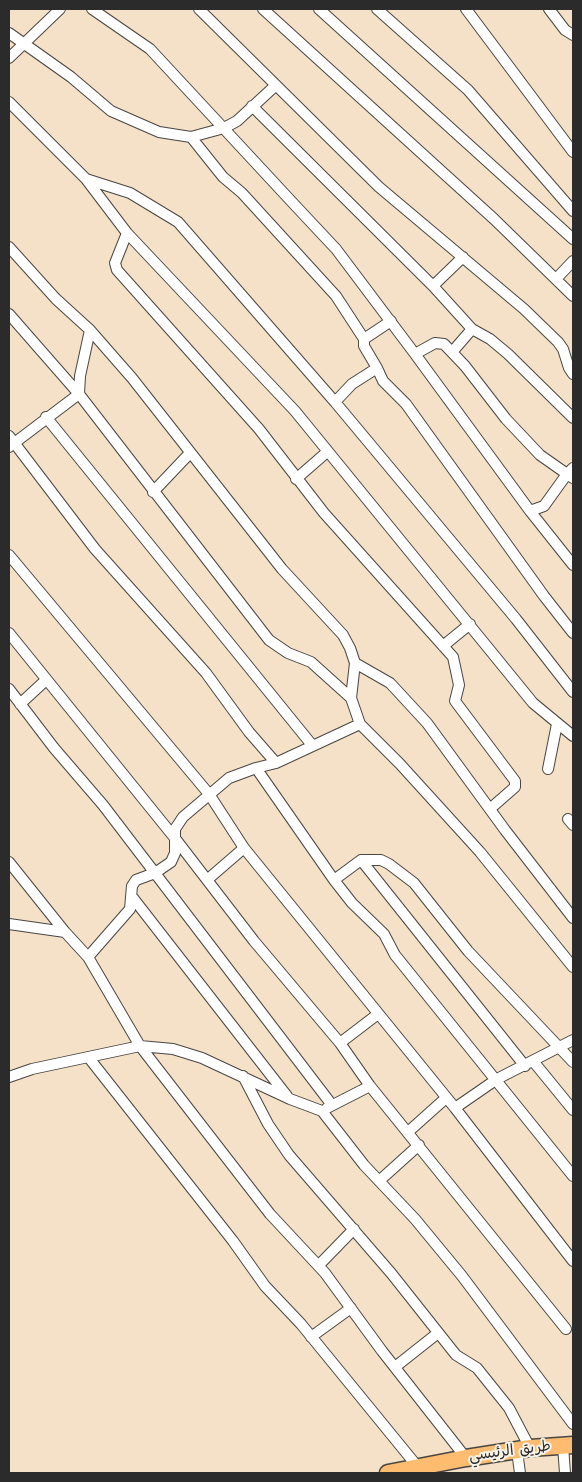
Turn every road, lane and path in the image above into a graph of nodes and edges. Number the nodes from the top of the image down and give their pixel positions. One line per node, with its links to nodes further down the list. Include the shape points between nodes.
1 (60, 9): 11 (street)
2 (92, 9): 15 (street, via 150,49)
3 (199, 9): 12 (street)
4 (263, 9): 25 (street, via 494,218)
5 (319, 9): 21 (street)
6 (377, 9): 19 (street, via 468,90)
7 (466, 9): 17 (street)
8 (549, 9): 10 (street)
9 (9, 33): 11 (street)
10 (573, 35)
11 (14, 51): 16 (street, via 71,77 111,111 159,132)
12 (275, 86): 14 (street); 23 (street, via 325,131 379,187)
13 (9, 102): 18 (street)
14 (252, 106): 15 (street, via 237,121); 26 (street)
15 (224, 128): 16 (street); 29 (street, via 336,249)
16 (191, 137): 32 (street, via 222,177 242,193 336,296)
17 (573, 152)
18 (86, 179): 20 (street); 38 (street, via 130,193 178,222)
19 (573, 211)
20 (127, 233): 42 (street, via 295,411); 45 (street, via 115,263 117,270 259,429)
21 (573, 239)
22 (9, 247): 31 (street, via 56,299)
23 (463, 257): 26 (street); 36 (street, via 506,292 558,342)
24 (573, 261): 25 (street)
25 (556, 279): 27 (street)
26 (433, 286): 30 (street)
27 (573, 296)
28 (9, 314): 37 (street)
29 (391, 321): 32 (street); 34 (street)
30 (472, 329): 33 (street); 40 (street, via 508,354)
31 (90, 330): 37 (street); 43 (street)
32 (364, 339): 35 (street, via 364,346)
33 (453, 351): 34 (street, via 439,342); 44 (street, via 506,420 540,455)
34 (415, 354): 47 (street)
35 (377, 368): 38 (street, via 352,384); 52 (street, via 383,381 406,404)
36 (573, 374)
37 (79, 394): 39 (street); 46 (street)
38 (335, 402): 57 (street)
39 (46, 417): 41 (street); 63 (street)
40 (573, 418)
41 (11, 442): 64 (street, via 96,550 206,673)
42 (327, 452): 45 (street); 50 (street)
43 (190, 453): 46 (street); 54 (street, via 282,569 343,635)
44 (571, 473): 47 (street, via 544,506)
45 (296, 479): 53 (street)
46 (153, 492): 58 (street, via 270,640 288,653 311,662)
47 (530, 511): 49 (street)
48 (9, 556): 67 (street)
49 (573, 565)
50 (470, 624): 53 (street); 61 (street, via 533,703)
51 (9, 633): 55 (street)
52 (573, 633)
53 (442, 646): 68 (street, via 452,657 459,675 458,706 514,781 515,787)
54 (354, 663): 58 (street); 68 (street, via 382,677 398,691 428,723)
55 (46, 680): 59 (street); 69 (street)
56 (9, 689): 59 (street)
57 (573, 692)
58 (351, 698): 60 (street)
59 (20, 704): 73 (street)
60 (360, 724): 63 (street); 81 (street, via 480,852)
61 (557, 724): 62 (street); 66 (street)
62 (573, 736)
63 (312, 745): 64 (street)
64 (276, 763): 65 (street)
65 (256, 768): 67 (street, via 229,778); 75 (street)
66 (548, 769)
67 (209, 794): 69 (street, via 183,817 175,828); 70 (street)
68 (491, 808): 77 (street)
69 (174, 837): 73 (street, via 175,853 171,862); 74 (street)
70 (244, 848): 74 (street); 82 (street)
71 (362, 860): 75 (street); 86 (street, via 381,860 414,884 468,951); 89 (street)
72 (9, 862): 79 (street)
73 (155, 873): 76 (street, via 136,880 132,886); 96 (street)
74 (208, 880): 84 (street, via 290,986)
75 (334, 880): 92 (street, via 384,934 395,955)
76 (133, 898): 80 (street, via 130,909); 95 (street)
77 (573, 918)
78 (9, 924): 79 (street)
79 (65, 932): 80 (street)
80 (88, 957): 85 (street)
81 (573, 967)
82 (378, 1014): 84 (street); 94 (street)
83 (573, 1040): 86 (street)
84 (340, 1044): 93 (street)
85 (140, 1046): 87 (street); 90 (street, via 202,1058); 106 (street, via 270,1214)
86 (559, 1047): 88 (street); 89 (street)
87 (89, 1058): 91 (street); 110 (street, via 265,1286)
88 (573, 1062)
89 (529, 1064): 92 (street); 98 (street)
90 (243, 1076): 95 (street); 104 (street, via 268,1124 289,1155)
91 (9, 1077)
92 (496, 1079): 97 (street); 102 (street)
93 (370, 1086): 96 (street); 100 (street)
94 (446, 1098): 97 (street); 100 (street)
95 (290, 1099): 99 (street)
96 (332, 1105): 99 (street)
97 (454, 1108): 105 (street)
98 (573, 1110)
99 (322, 1111): 103 (street)
100 (408, 1132): 101 (street)
101 (419, 1145): 103 (street); 108 (street)
102 (573, 1176)
103 (379, 1181): 112 (street, via 462,1276)
104 (354, 1229): 106 (street); 109 (street)
105 (573, 1261)
106 (319, 1265): 107 (street)
107 (351, 1308): 110 (street); 111 (street)
108 (566, 1329)
109 (438, 1333): 111 (street); 114 (street, via 456,1355 478,1368 509,1408)
110 (311, 1337): 116 (street)
111 (395, 1367): 115 (street)
112 (573, 1424)
113 (568, 1445): 114 (main road, طريق الرئيسي); 119 (street)
114 (524, 1449): 115 (main road, طريق الرئيسي); 118 (street)
115 (466, 1458): 116 (main road, طريق الرئيسي)
116 (417, 1466): 117 (main road, طريق الرئيسي)
117 (388, 1473)
118 (520, 1473)
119 (565, 1473)

